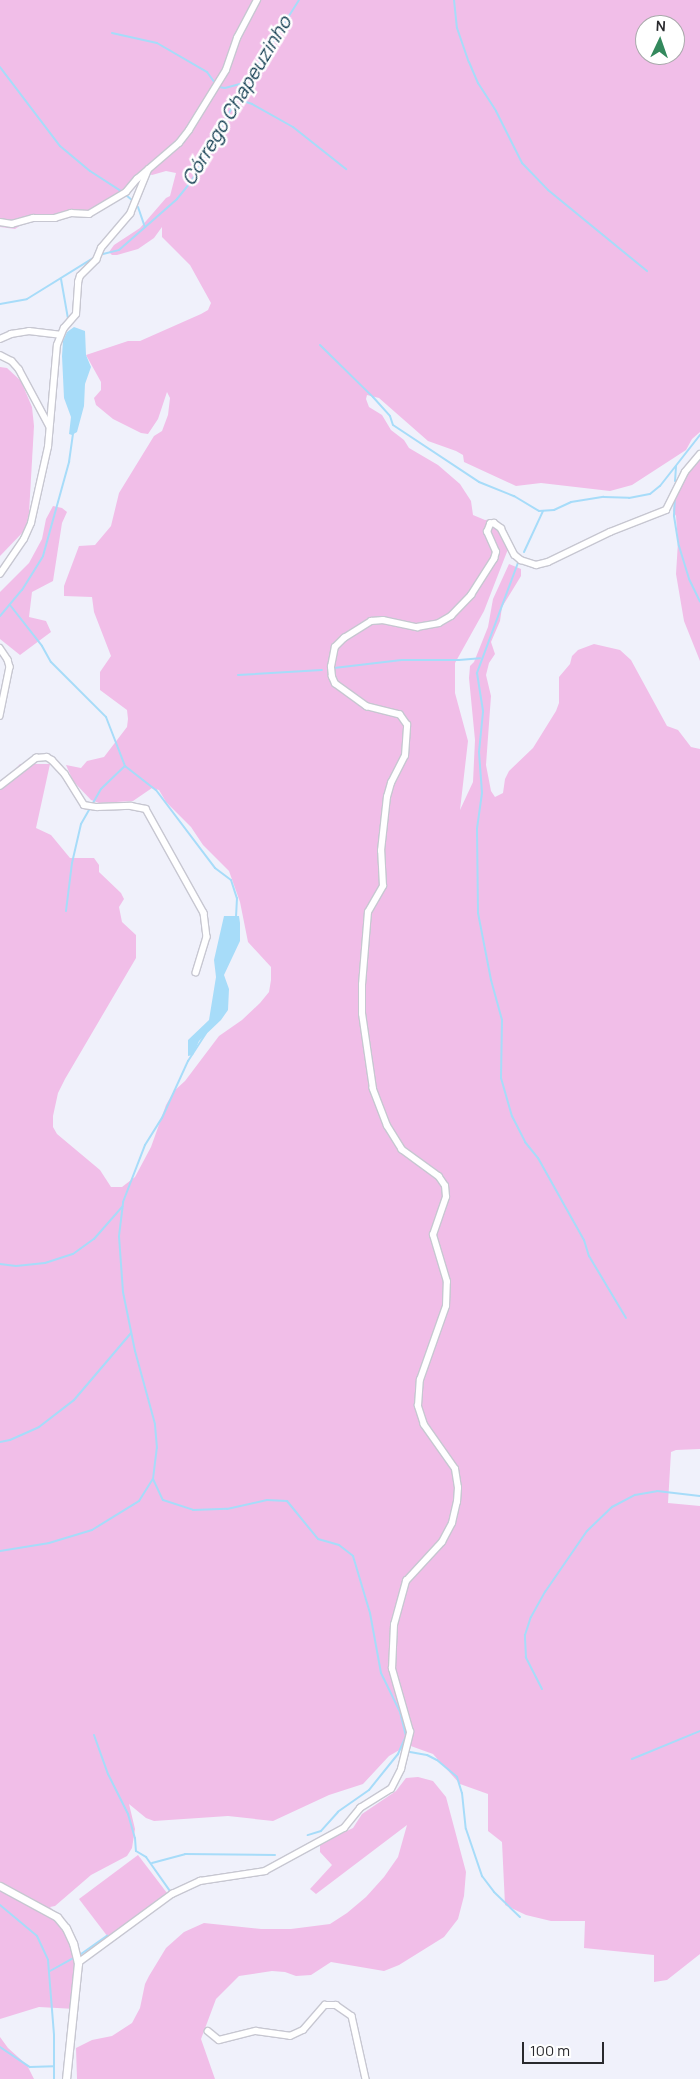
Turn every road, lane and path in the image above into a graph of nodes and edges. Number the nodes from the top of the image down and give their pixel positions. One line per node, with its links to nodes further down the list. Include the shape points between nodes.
1 (257, 0): 2 (street, via 237,38 226,70 190,130)
2 (148, 170): 3 (street, via 126,192 92,213 33,218 18,223); 4 (street, via 130,214 80,276 76,314)
3 (0, 222)
4 (60, 335): 5 (street, via 29,331); 7 (street, via 54,362)
5 (0, 339)
6 (0, 355): 7 (street, via 19,368)
7 (50, 426): 9 (street, via 44,468 28,529)
8 (700, 454): 15 (street, via 685,472 666,510 548,562 536,565 521,560 501,528 490,524 487,532 496,552 494,559 471,595 451,616 439,623 417,627 383,620 371,622 344,638 336,647 331,667 335,684 368,707 400,715 407,725 405,756 387,797 382,886 368,912 362,1014 373,1089 386,1126 402,1150 439,1177 445,1186 446,1197 433,1235 448,1282 446,1306 420,1380 418,1406 424,1425 455,1469 457,1502 452,1523 442,1542 406,1581 394,1624 392,1669 410,1732 401,1769 391,1788 360,1808 344,1828 265,1871 200,1881 172,1894)
9 (0, 574)
10 (0, 648): 11 (street, via 10,667)
11 (0, 716)
12 (0, 786): 13 (street, via 36,758 47,757 65,774 84,805 146,809 204,913 207,937)
13 (196, 972)
14 (0, 1886): 15 (street, via 50,1912 62,1922 70,1934)
15 (78, 1963): 17 (street)
16 (208, 2031): 18 (street, via 219,2040 256,2031 290,2036 303,2030 325,2005 336,2005 352,2016)
17 (66, 2079)
18 (366, 2079)

